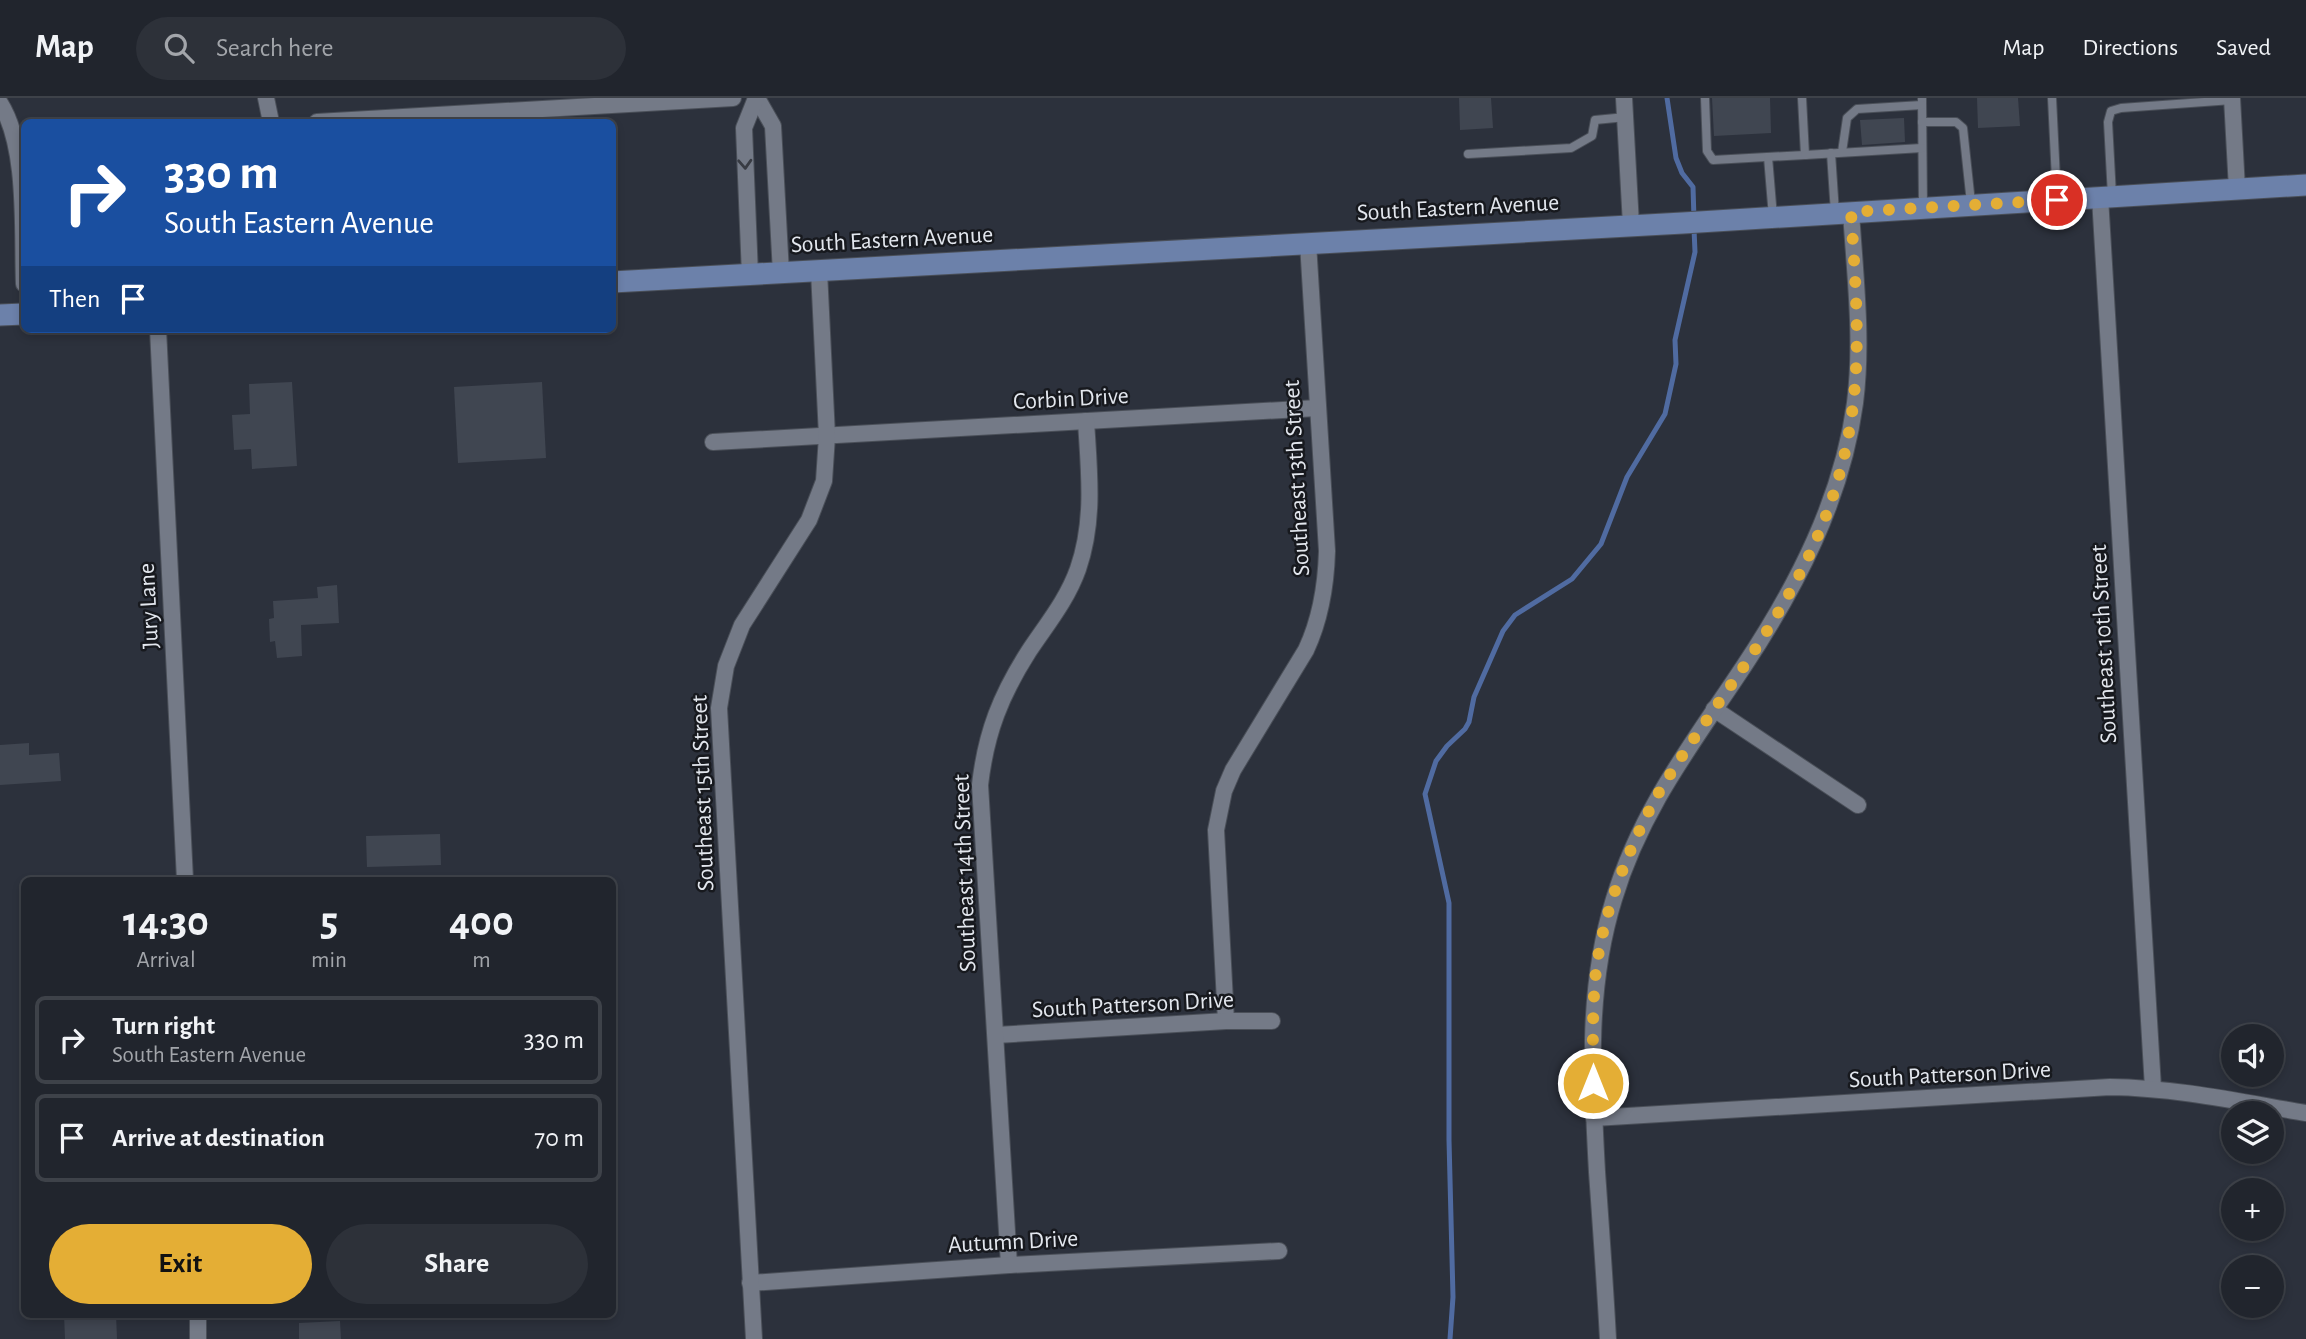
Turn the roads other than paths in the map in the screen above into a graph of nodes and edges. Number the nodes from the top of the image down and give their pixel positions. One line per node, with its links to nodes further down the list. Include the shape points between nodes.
1 (267, 98): 13 (street)
2 (733, 98): 14 (street)
3 (757, 98): 34 (street, via 773,126); 35 (street, one-way to 35, via 744,128)
4 (1625, 98): 12 (street)
5 (1705, 98): 21 (lane, via 1707,151 1713,160)
6 (1802, 98): 20 (lane)
7 (2052, 98): 25 (lane)
8 (2232, 99): 9 (lane); 23 (street)
9 (2198, 100): 24 (lane, via 2111,111)
10 (1922, 102): 15 (lane); 17 (lane, via 1857,109 1847,118)
11 (0, 103): 28 (street, via 11,122 19,162)
12 (1626, 117): 19 (lane, via 1595,120 1592,136 1571,148); 31 (street)
13 (270, 119)
14 (369, 119)
15 (1922, 122): 16 (lane); 26 (lane, via 1956,122 1963,128)
16 (1922, 148): 17 (lane); 27 (lane)
17 (1842, 152): 18 (lane)
18 (1831, 153): 20 (lane); 29 (lane)
19 (1468, 154)
20 (1805, 155): 21 (lane)
21 (1768, 157): 30 (lane)
22 (2306, 185): 23 (main road, South Eastern Avenue)
23 (2237, 189): 24 (main road, South Eastern Avenue)
24 (2106, 197): 25 (main road, South Eastern Avenue); 50 (street, Southeast 10th Street)
25 (2057, 200): 26 (main road, South Eastern Avenue)
26 (1971, 205): 27 (main road, South Eastern Avenue)
27 (1923, 208): 29 (main road, South Eastern Avenue)
28 (21, 211)
29 (1843, 213): 30 (main road, South Eastern Avenue); 44 (street, via 1858,307 1857,365 1855,402 1836,487 1775,619)
30 (1773, 217): 31 (main road, South Eastern Avenue)
31 (1632, 225): 32 (main road, South Eastern Avenue)
32 (1308, 243): 33 (main road, South Eastern Avenue); 40 (street, Southeast 13th Street)
33 (819, 271): 34 (main road, South Eastern Avenue); 42 (street, Southeast 15th Street)
34 (781, 273): 35 (main road, South Eastern Avenue)
35 (750, 275): 36 (main road, South Eastern Avenue)
36 (616, 282)
37 (21, 313): 38 (main road)
38 (0, 315)
39 (158, 333): 46 (street, Jury Lane)
40 (1317, 408): 41 (street, Corbin Drive); 47 (street, Southeast 13th Street, via 1327,551 1322,606 1306,650 1233,770 1218,811 1216,852)
41 (1086, 421): 42 (street, Corbin Drive); 49 (street, Southeast 14th Street, via 1090,521 1082,557 1066,598 1003,694 982,764 980,805)
42 (827, 436): 43 (street, Corbin Drive); 55 (street, Southeast 15th Street, via 819,497 742,625 726,666 719,708)
43 (713, 442)
44 (1714, 709): 45 (street); 52 (street, via 1655,800 1614,899 1597,970)
45 (1858, 805)
46 (185, 877)
47 (1226, 1021): 48 (street, South Patterson Drive); 49 (street, South Patterson Drive)
48 (1272, 1021)
49 (996, 1035): 54 (street, Southeast 14th Street)
50 (2153, 1088): 51 (street, South Patterson Drive); 52 (street, South Patterson Drive)
51 (2306, 1113)
52 (1594, 1118): 59 (street)
53 (1279, 1251): 54 (street, Autumn Drive)
54 (1009, 1265): 55 (street, Autumn Drive)
55 (750, 1283): 58 (street, Southeast 15th Street)
56 (198, 1318): 57 (street)
57 (198, 1339)
58 (754, 1339)
59 (1608, 1339)

